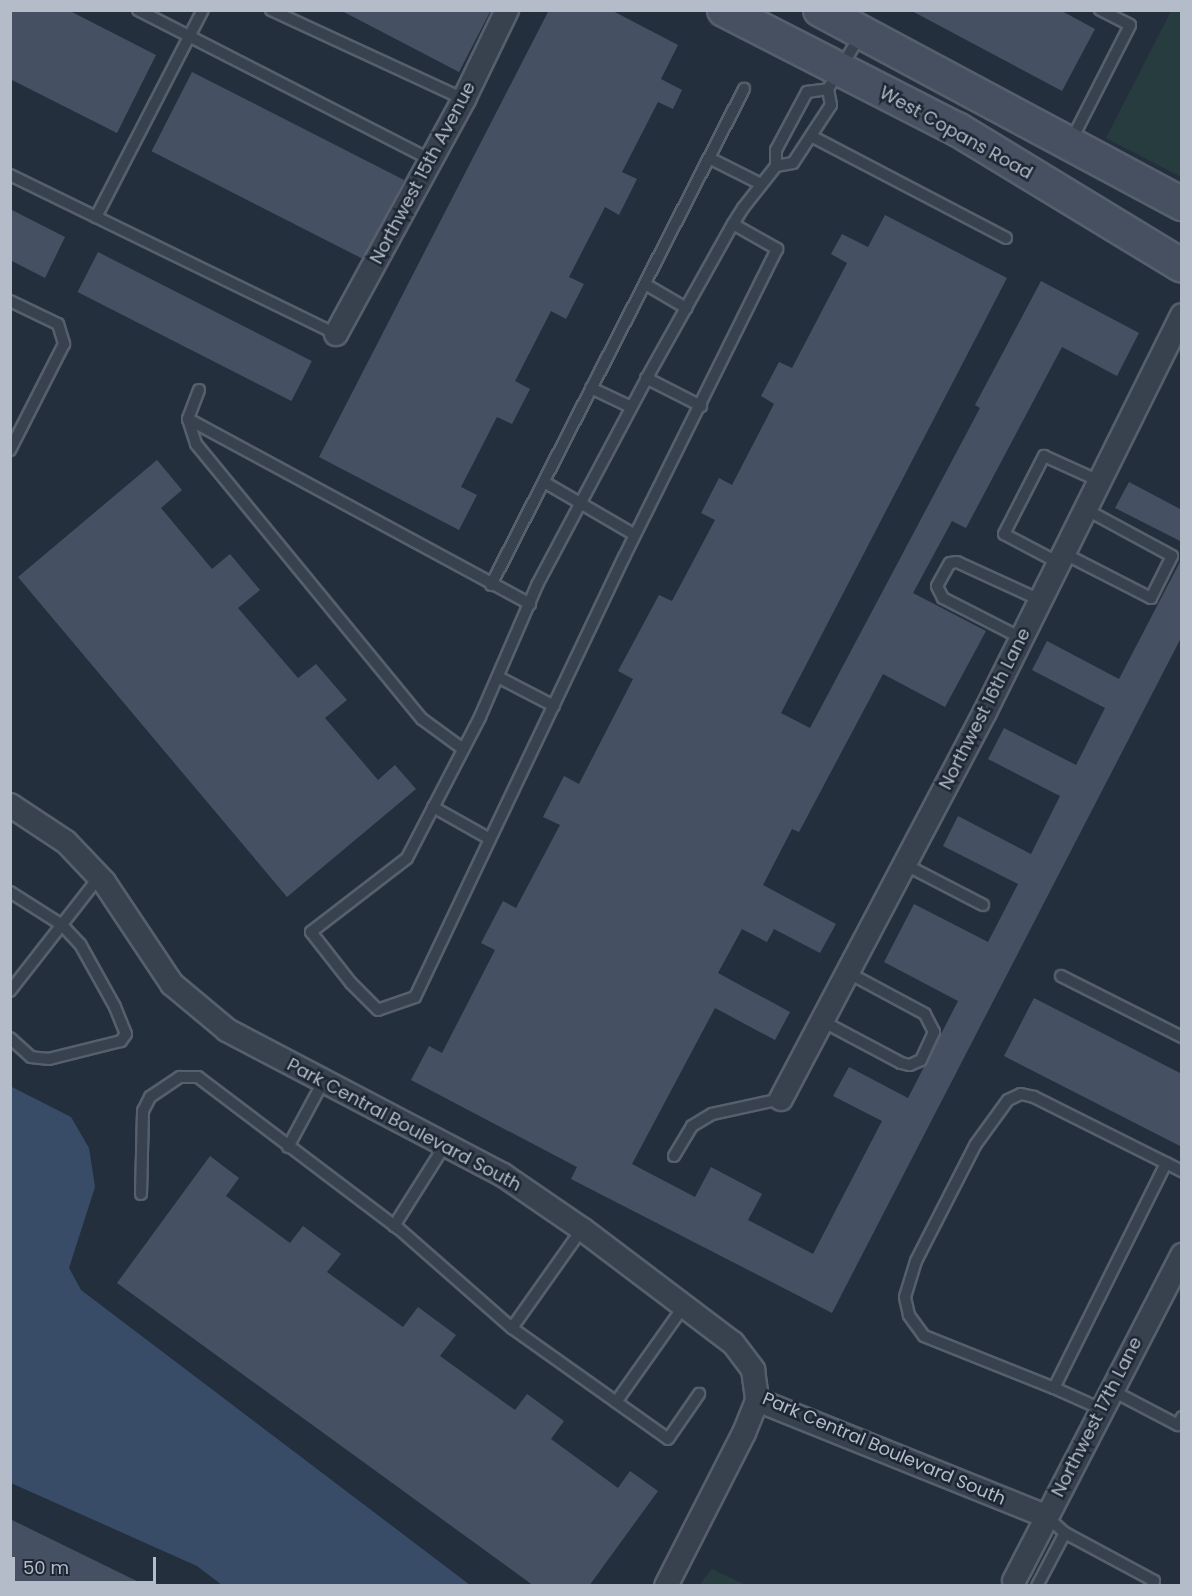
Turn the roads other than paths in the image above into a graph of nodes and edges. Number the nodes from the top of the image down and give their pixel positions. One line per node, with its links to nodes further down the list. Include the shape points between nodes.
1 (138, 10): 9 (lane)
2 (203, 10): 9 (lane)
3 (271, 10): 12 (lane)
4 (507, 10): 12 (street, Northwest 15th Avenue)
5 (724, 10): 10 (main road, West Copans Road)
6 (820, 10): 8 (main road)
7 (1100, 10): 14 (lane, via 1130,26)
8 (862, 33): 10 (lane); 14 (main road)
9 (190, 36): 16 (lane); 21 (lane)
10 (834, 79): 13 (lane, via 831,105); 17 (lane, via 807,92 776,150); 24 (main road, West Copans Road, via 957,129)
11 (744, 89): 15 (lane)
12 (464, 99): 16 (street, Northwest 15th Avenue)
13 (811, 136): 17 (lane, via 793,163); 23 (lane)
14 (1069, 144): 20 (main road)
15 (709, 158): 19 (lane); 25 (lane)
16 (431, 160): 29 (street, Northwest 15th Avenue)
17 (776, 166): 19 (lane)
18 (10, 175): 21 (lane)
19 (761, 184): 22 (lane)
20 (1182, 204)
21 (96, 217): 29 (lane)
22 (734, 224): 27 (lane); 33 (lane, via 777,249)
23 (1006, 238)
24 (1182, 266)
25 (645, 284): 27 (lane); 31 (lane)
26 (10, 301): 36 (lane, via 58,324 64,344)
27 (686, 308): 30 (lane)
28 (1180, 322): 37 (street, Northwest 16th Lane)
29 (336, 334)
30 (646, 378): 33 (lane); 34 (lane)
31 (591, 388): 34 (lane); 38 (lane)
32 (199, 390): 35 (lane)
33 (701, 406): 41 (lane)
34 (631, 407): 39 (lane)
35 (188, 419): 43 (lane); 49 (lane, via 196,444 415,710)
36 (10, 450)
37 (1099, 481): 40 (street, Northwest 16th Lane); 42 (lane, via 1044,456 1004,534)
38 (544, 482): 39 (lane); 43 (lane)
39 (582, 501): 41 (lane); 45 (lane)
40 (1085, 509): 42 (street, Northwest 16th Lane); 42 (lane, via 1172,556 1151,598)
41 (635, 535): 48 (lane)
42 (1061, 558): 44 (street, Northwest 16th Lane)
43 (491, 585): 45 (lane)
44 (1040, 600): 46 (street, Northwest 16th Lane); 46 (lane, via 957,562 950,562 938,586 943,598)
45 (530, 604): 47 (lane)
46 (1022, 638): 53 (street, Northwest 16th Lane)
47 (498, 677): 48 (lane); 49 (lane)
48 (554, 706): 52 (lane)
49 (463, 749): 51 (lane)
50 (10, 805): 54 (street, Park Central Boulevard South, via 66,842)
51 (433, 807): 52 (lane); 52 (lane, via 407,858 311,932 378,1010 415,998)
52 (490, 839)
53 (904, 864): 56 (lane); 58 (street, Northwest 16th Lane)
54 (99, 877): 57 (lane); 64 (street, Park Central Boulevard South, via 172,984 227,1030)
55 (10, 892): 57 (lane)
56 (983, 904)
57 (62, 925): 60 (lane); 63 (lane, via 80,944 126,1034 121,1041 49,1059 31,1057)
58 (847, 972): 61 (street, Northwest 16th Lane); 61 (lane, via 925,1014 934,1032 921,1060 910,1065 901,1063)
59 (1061, 976): 62 (lane)
60 (10, 990)
61 (822, 1021): 65 (street, Northwest 16th Lane)
62 (1182, 1037)
63 (10, 1038)
64 (323, 1082): 66 (street, Park Central Boulevard South); 67 (lane)
65 (781, 1099): 68 (lane, via 712,1114 692,1126)
66 (445, 1145): 72 (lane); 73 (street, Park Central Boulevard South, via 502,1175)
67 (288, 1147): 71 (lane, via 198,1077 180,1077 150,1097 143,1111); 72 (lane)
68 (675, 1156)
69 (1166, 1163): 70 (lane); 77 (lane); 77 (lane, via 1021,1094 1008,1100 976,1144 916,1260 905,1297 909,1315 924,1336)
70 (1182, 1171)
71 (141, 1194)
72 (394, 1226): 76 (lane)
73 (582, 1229): 75 (street, Park Central Boulevard South); 76 (lane)
74 (1182, 1255): 79 (street, Northwest 17th Lane)
75 (684, 1306): 80 (street, Park Central Boulevard South, via 733,1343 753,1371); 81 (lane)
76 (512, 1328): 81 (lane)
77 (1054, 1388): 79 (lane)
78 (699, 1394): 81 (lane, via 668,1439)
79 (1106, 1399): 82 (lane); 83 (street, Northwest 17th Lane)
80 (757, 1400): 83 (street, Park Central Boulevard South); 86 (street)
81 (616, 1401)
82 (1180, 1423)
83 (1046, 1516): 84 (lane); 85 (street, Northwest 17th Lane)
84 (1065, 1533): 87 (lane); 88 (lane, via 1154,1581)
85 (1014, 1581)
86 (666, 1586)
87 (1037, 1586)
88 (1152, 1586)

